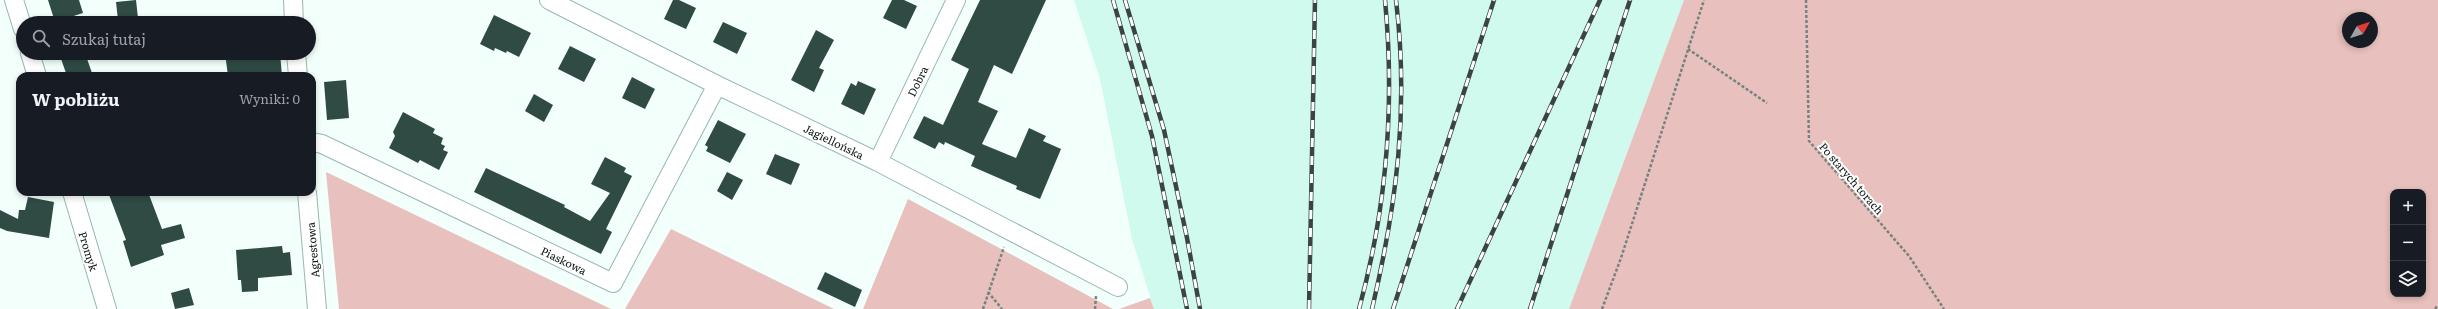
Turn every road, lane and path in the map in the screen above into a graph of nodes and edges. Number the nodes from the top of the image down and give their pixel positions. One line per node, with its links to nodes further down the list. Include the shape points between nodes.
1 (14, 0): 7 (street)
2 (293, 0): 8 (street)
3 (549, 0): 14 (street, Jagiellońska)
4 (956, 0): 17 (street, Dobra)
5 (1704, 0): 9 (path)
6 (1806, 0): 29 (path, Po starych torach, via 1809,141 1909,256)
7 (19, 16)
8 (294, 16)
9 (1688, 49): 15 (path); 28 (path, via 1621,258)
10 (32, 60): 12 (street)
11 (297, 60): 13 (street)
12 (36, 72)
13 (298, 72)
14 (716, 85): 16 (street, Piaskowa, via 613,283); 17 (street, Jagiellońska)
15 (1767, 103)
16 (316, 143)
17 (878, 162): 20 (street, Jagiellońska)
18 (73, 196): 24 (street, Promyk)
19 (307, 196): 25 (street, Agrestowa)
20 (1009, 230): 21 (street, Jagiellońska); 22 (path)
21 (1118, 287)
22 (988, 292): 26 (path); 27 (path)
23 (2438, 305): 30 (path)
24 (107, 309)
25 (317, 309)
26 (983, 309)
27 (1002, 309)
28 (1602, 309)
29 (1944, 309)
30 (2435, 309)

